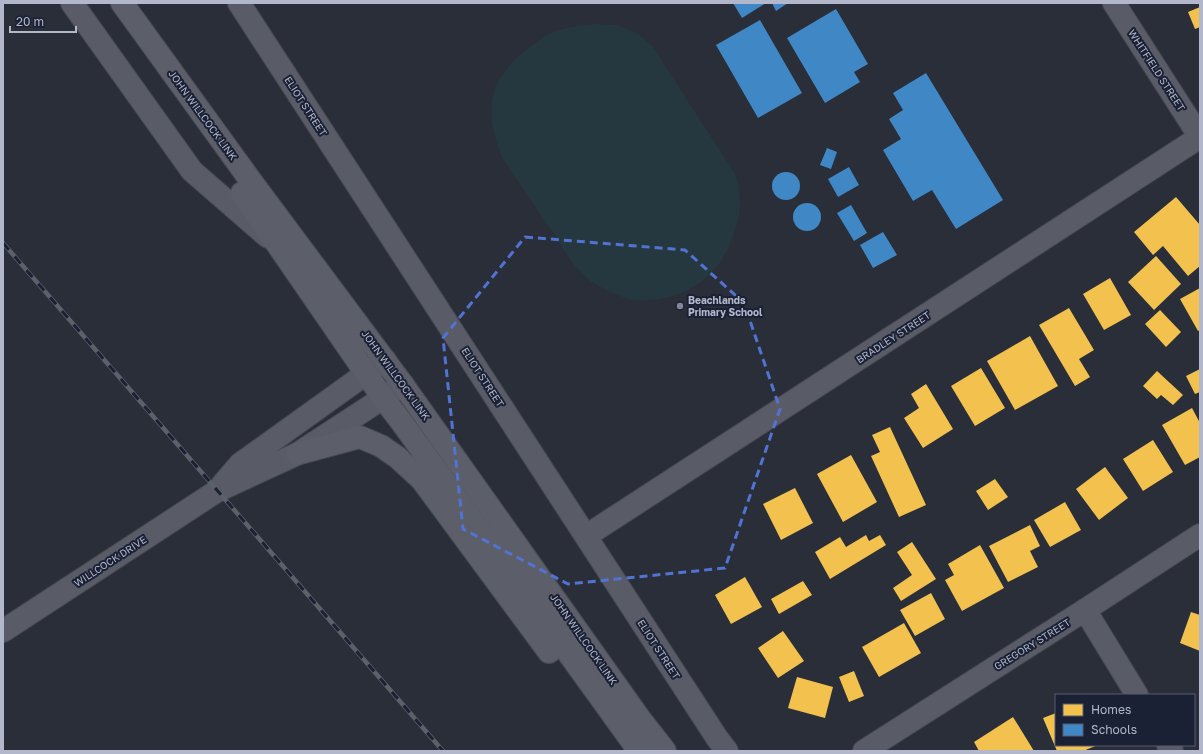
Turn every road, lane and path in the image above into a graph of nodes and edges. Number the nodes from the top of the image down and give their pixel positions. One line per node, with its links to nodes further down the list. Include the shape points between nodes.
1 (72, 3): 7 (street, via 192,171)
2 (108, 3): 7 (main road, JOHN WILLCOCK LINK, via 206,139)
3 (122, 3): 8 (main road, JOHN WILLCOCK LINK)
4 (238, 3): 15 (street, ELIOT STREET)
5 (1114, 3): 6 (street, WHITFIELD STREET)
6 (1200, 137): 15 (street, BRADLEY STREET)
7 (278, 246): 9 (main road, JOHN WILLCOCK LINK)
8 (385, 360): 9 (street, WILLCOCK DRIVE); 10 (main road, JOHN WILLCOCK LINK)
9 (366, 374): 11 (main road, JOHN WILLCOCK LINK); 13 (street, WILLCOCK DRIVE, via 240,464)
10 (404, 385): 11 (street, WILLCOCK DRIVE); 21 (main road, JOHN WILLCOCK LINK)
11 (383, 398): 12 (street, WILLCOCK DRIVE); 19 (main road, JOHN WILLCOCK LINK)
12 (297, 454): 13 (street, WILLCOCK DRIVE); 19 (main road, via 360,438 382,446 397,457 422,480 577,690)
13 (217, 491): 17 (street, WILLCOCK DRIVE)
14 (1200, 535): 16 (street, GREGORY STREET)
15 (586, 536): 22 (street, ELIOT STREET)
16 (1085, 610): 18 (street); 23 (street, GREGORY STREET)
17 (3, 631)
18 (1136, 694)
19 (625, 732): 20 (main road, JOHN WILLCOCK LINK)
20 (639, 751)
21 (665, 751)
22 (727, 751)
23 (864, 751)

